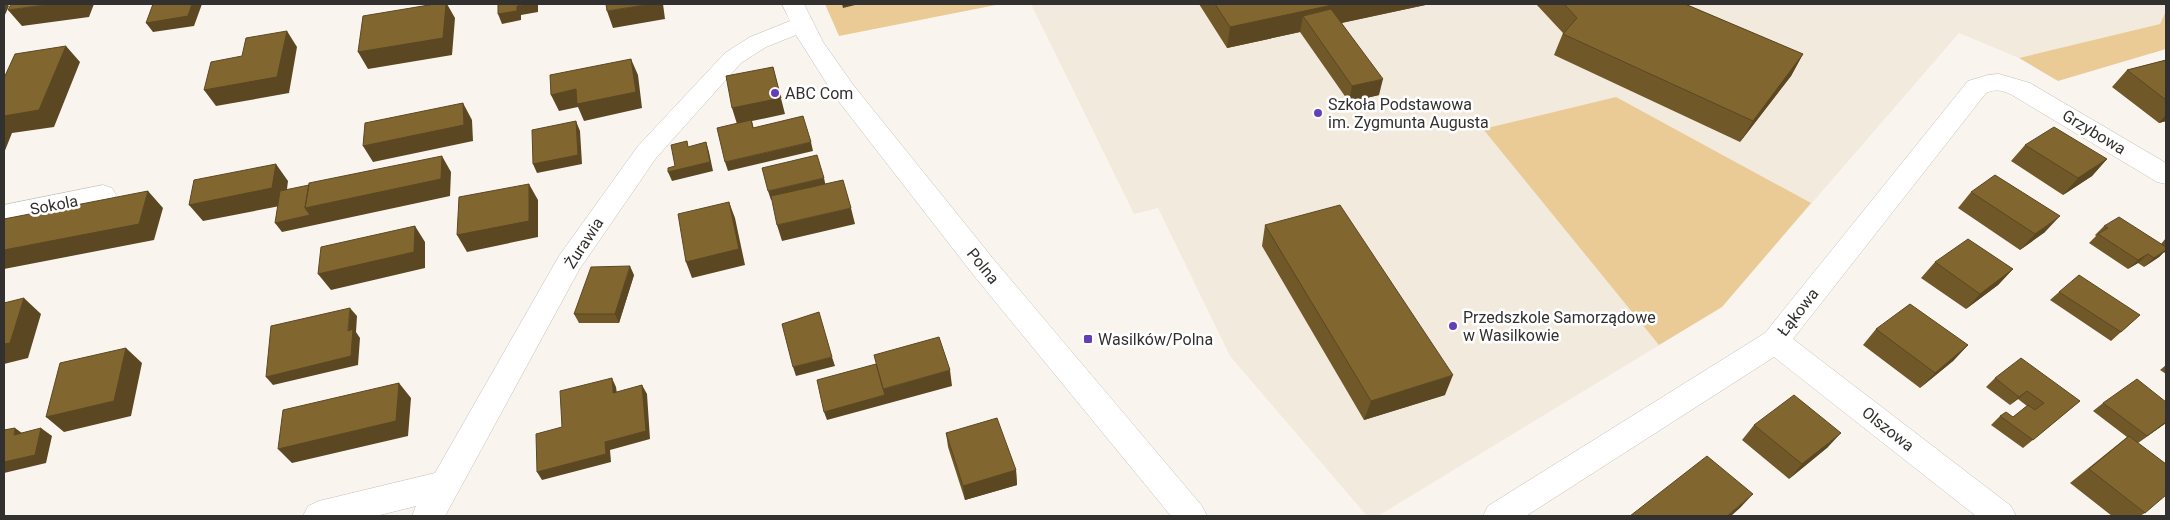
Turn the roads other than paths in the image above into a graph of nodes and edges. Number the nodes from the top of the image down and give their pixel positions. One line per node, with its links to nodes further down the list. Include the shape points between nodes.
1 (798, 14): 7 (street, Żurawia, via 733,58 648,152 569,264); 10 (street, Polna, via 812,44 845,92 985,269)
2 (2021, 89): 3 (street, Grzybowa); 6 (street, Łąkowa, via 1991,82 1977,86)
3 (2166, 175)
4 (103, 195): 5 (street, Sokola)
5 (4, 215)
6 (1776, 341): 11 (street, Łąkowa); 12 (street, Olszowa)
7 (444, 485): 8 (street); 9 (street, Żurawia)
8 (319, 516)
9 (428, 516)
10 (1190, 516)
11 (1499, 516)
12 (2000, 516)

